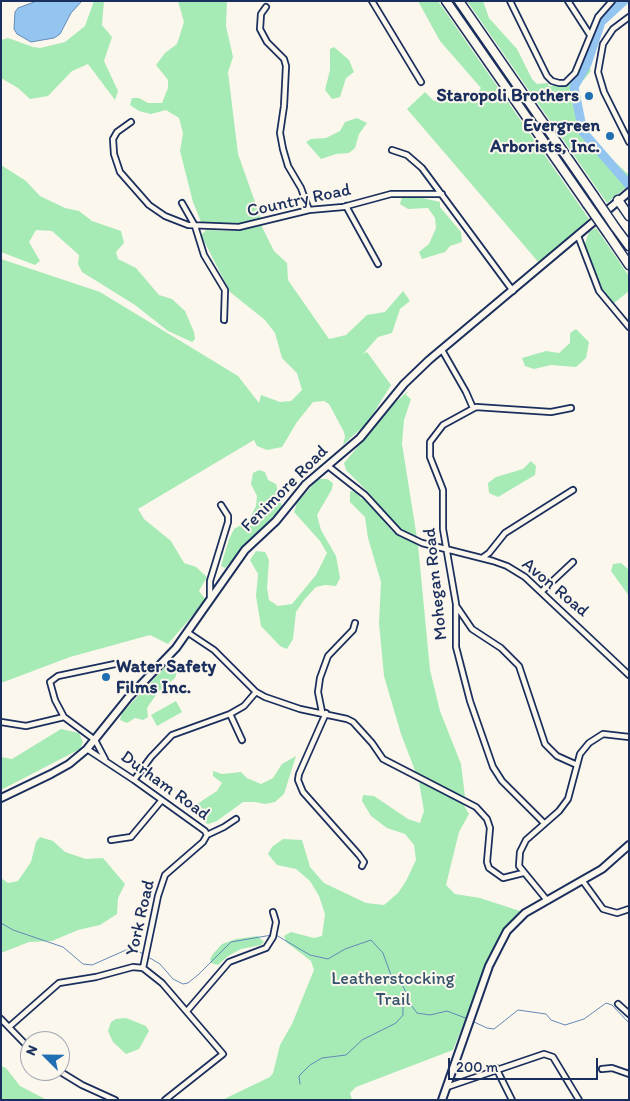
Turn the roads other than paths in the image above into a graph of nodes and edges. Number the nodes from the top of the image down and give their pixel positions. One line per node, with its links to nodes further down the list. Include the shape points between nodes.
1 (372, 1): 10 (street)
2 (446, 1): 25 (highway, bridge)
3 (459, 1): 23 (highway, bridge)
4 (510, 1): 9 (street, via 552,81 565,83 575,73)
5 (568, 1): 9 (street)
6 (612, 1): 9 (street, via 598,17)
7 (266, 7): 19 (street, via 261,14 260,29 286,66 280,133 283,149)
8 (629, 17): 12 (street, via 612,29 604,44 598,72 604,92)
9 (590, 35)
10 (421, 82)
11 (131, 122): 21 (street, Country Road, via 113,139 120,172 149,205 165,216)
12 (629, 142)
13 (392, 150): 15 (street, via 415,161)
14 (629, 192): 16 (street, Fenimore Road)
15 (442, 194): 18 (street, Country Road, via 391,194); 26 (street)
16 (618, 200): 20 (highway); 22 (street, Fenimore Road)
17 (182, 203): 21 (street)
18 (346, 206): 19 (street, Country Road); 24 (street)
19 (309, 210): 21 (street, Country Road, via 239,227)
20 (629, 216)
21 (195, 226): 27 (street, via 204,255 225,290)
22 (578, 236): 26 (street, Fenimore Road); 28 (street, via 599,291)
23 (629, 246)
24 (378, 264)
25 (629, 265)
26 (513, 291): 29 (street, Fenimore Road)
27 (224, 320)
28 (629, 327)
29 (442, 350): 30 (street); 32 (street, Fenimore Road, via 404,384 360,438)
30 (473, 408): 31 (street, via 551,412); 35 (street, Mohegan Road, via 442,425 430,442 430,457 443,490)
31 (571, 408)
32 (328, 466): 35 (street, Avon Road, via 365,495 399,532 422,543); 39 (street, Fenimore Road, via 306,484 276,521 245,550)
33 (573, 490): 36 (street, via 505,533)
34 (221, 504): 39 (street, via 228,522 210,581)
35 (446, 549): 36 (street, Avon Road); 40 (street, Mohegan Road)
36 (482, 558): 38 (street, Avon Road, via 516,571)
37 (573, 562): 38 (street)
38 (541, 592): 44 (street, Avon Road)
39 (210, 598): 42 (street, Fenimore Road)
40 (456, 604): 55 (street, via 472,628 519,666 545,744 556,756); 60 (street, Mohegan Road, via 456,647 488,757 502,781)
41 (356, 623): 46 (street, via 328,656 320,678 318,692)
42 (187, 632): 45 (street, via 214,650); 51 (street, Fenimore Road)
43 (115, 664): 48 (street, via 51,679 55,700)
44 (629, 675)
45 (256, 692): 46 (street, via 285,706); 47 (street, via 244,706)
46 (324, 713): 64 (street, via 298,780 303,792 362,859); 65 (street, via 353,722 383,759 476,807 488,819 490,828 489,868 503,878)
47 (230, 714): 52 (street); 56 (street, via 172,735)
48 (64, 717): 49 (street, via 26,726); 51 (street)
49 (1, 722)
50 (629, 737): 55 (street, via 611,734 595,738 580,754)
51 (94, 740): 53 (street, Fenimore Road); 54 (street, Durham Road)
52 (242, 740)
53 (87, 749): 54 (street, Durham Road); 57 (street, Fenimore Road, via 57,771)
54 (105, 759): 56 (street, Durham Road)
55 (576, 765): 60 (street, via 568,799 560,811)
56 (134, 780): 58 (street, Durham Road)
57 (1, 798)
58 (162, 801): 61 (street, Durham Road); 62 (street, via 131,837)
59 (236, 818): 61 (street, York Road)
60 (544, 823): 65 (street, via 526,840 520,852 518,861)
61 (207, 835): 70 (street, York Road, via 165,874)
62 (111, 840)
63 (629, 845): 66 (street, via 602,869)
64 (362, 866)
65 (523, 872): 67 (street)
66 (582, 880): 67 (street); 68 (street, via 603,910 617,913)
67 (546, 899): 81 (street, via 507,931 489,966)
68 (629, 909)
69 (273, 912): 72 (street, via 276,922 274,934 266,948 229,962)
70 (143, 968): 72 (street, via 162,983); 75 (street, York Road, via 133,967 59,983)
71 (618, 1004): 73 (street)
72 (187, 1011): 83 (street, via 223,1054)
73 (629, 1014)
74 (1, 1019): 75 (street)
75 (10, 1027): 76 (street)
76 (20, 1038)
77 (496, 1068): 81 (street); 85 (street); 86 (street, via 549,1055)
78 (602, 1069): 79 (street, via 612,1068)
79 (629, 1074)
80 (70, 1078): 82 (street)
81 (447, 1087): 84 (street)
82 (115, 1100)
83 (165, 1100)
84 (442, 1100)
85 (512, 1100)
86 (579, 1100)

